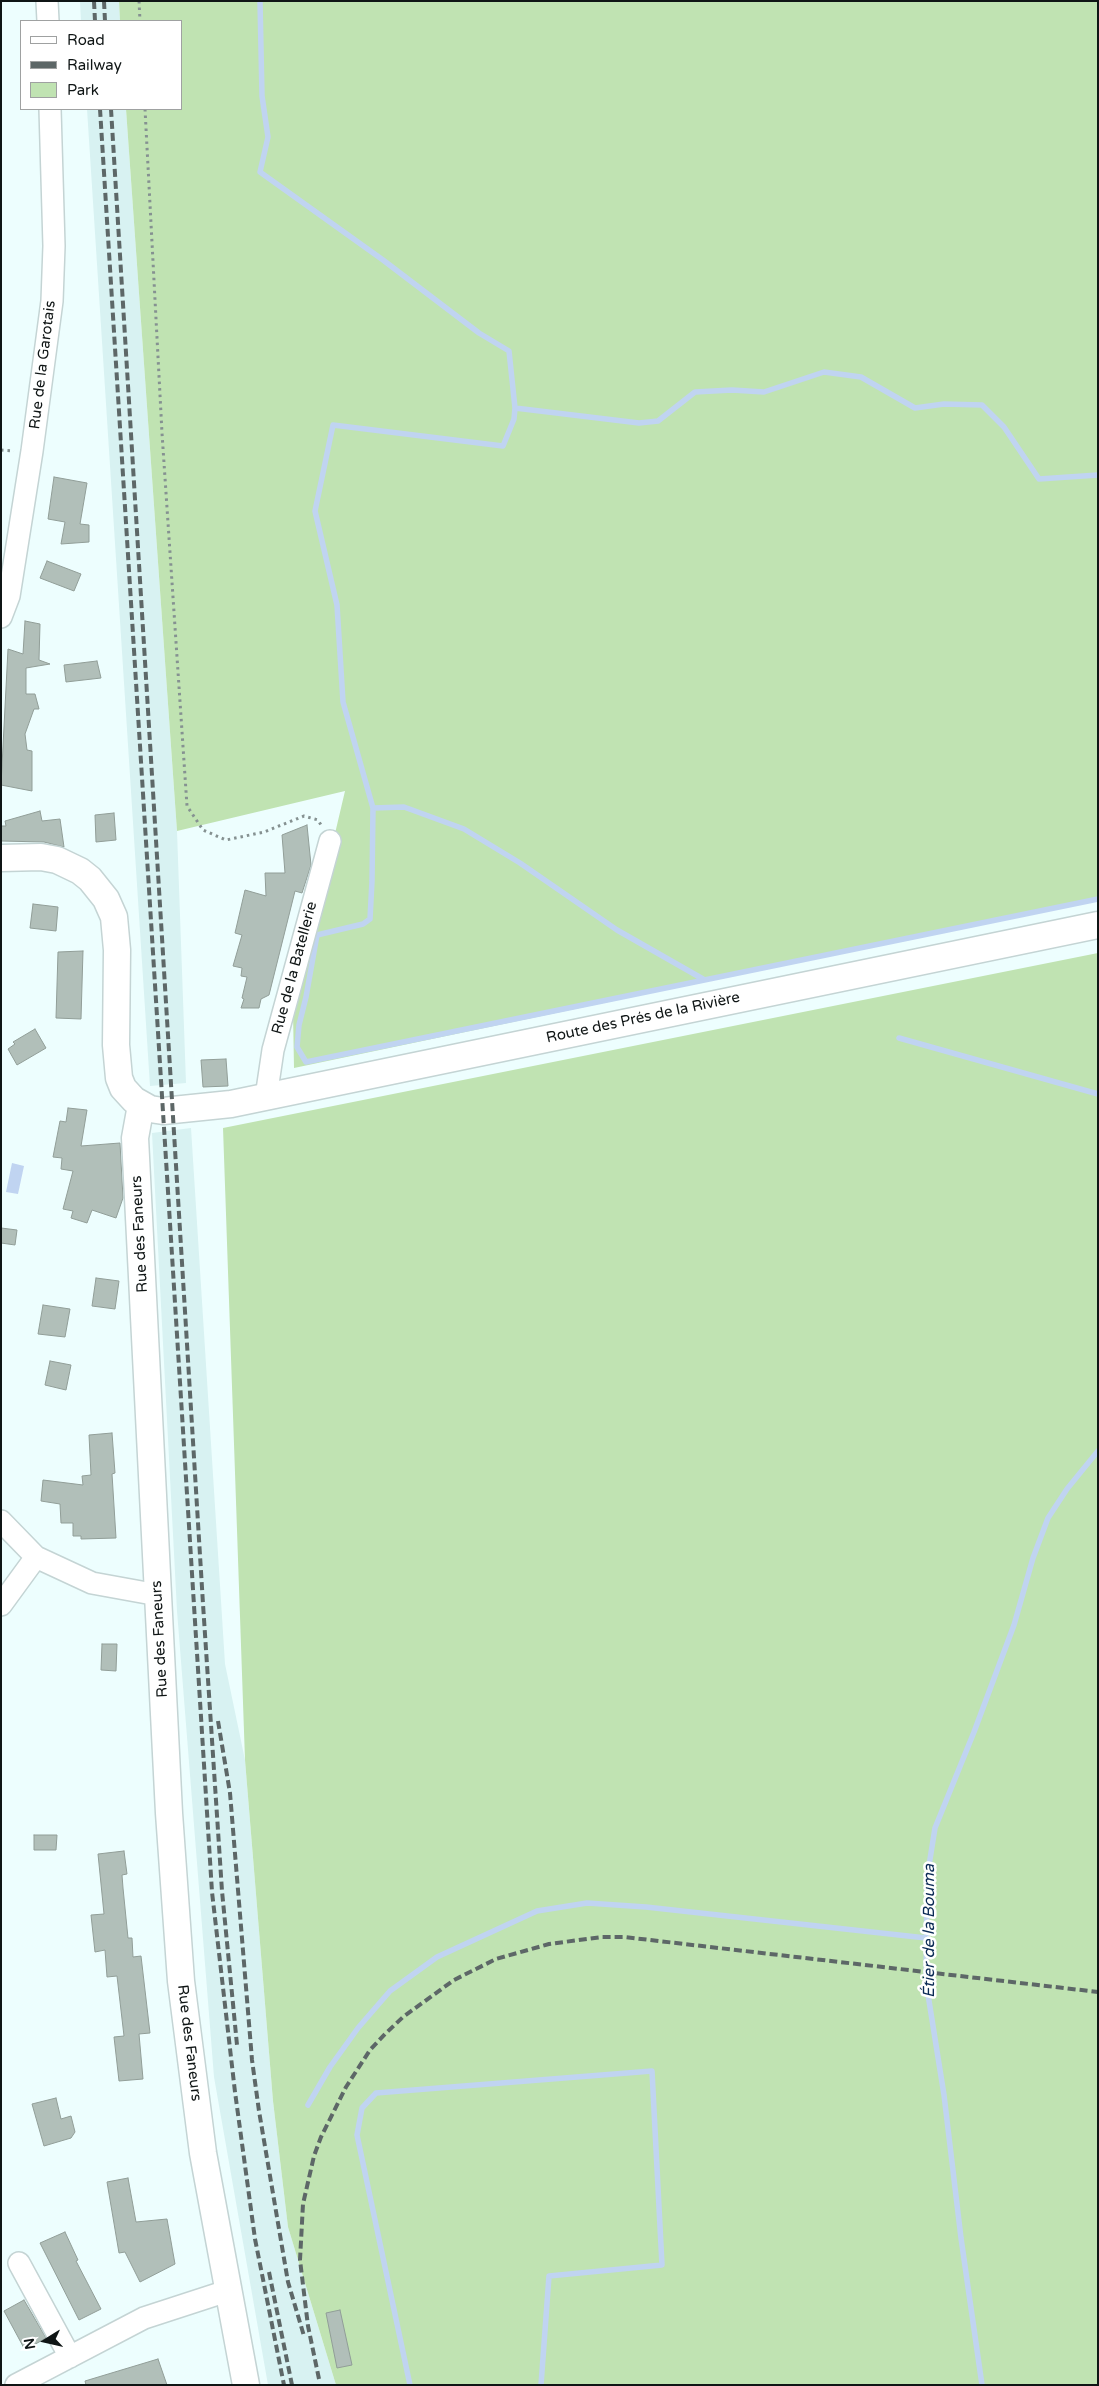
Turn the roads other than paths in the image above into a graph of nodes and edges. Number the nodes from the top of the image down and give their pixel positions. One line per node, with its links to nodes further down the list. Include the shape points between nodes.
1 (47, 1): 2 (street)
2 (48, 20)
3 (50, 110): 4 (street, Rue de la Garotais, via 54,246 52,301 29,471 8,596)
4 (1, 617)
5 (330, 841): 8 (street, Rue de la Batellerie, via 273,1050)
6 (1, 858): 9 (street, via 57,860 80,871 106,899 114,917 117,943 116,1045 119,1078)
7 (1098, 925): 8 (street, Route des Prés de la Rivière)
8 (266, 1097): 9 (street, Route des Prés de la Rivière, via 189,1110 163,1111)
9 (141, 1105): 12 (street, Rue des Faneurs, via 135,1138)
10 (1, 1521): 11 (street)
11 (36, 1557): 12 (street, via 92,1583); 13 (street)
12 (158, 1595): 15 (street, Rue des Faneurs, via 181,1981 203,2153)
13 (1, 1606)
14 (19, 2263): 16 (street)
15 (227, 2291): 16 (street, via 144,2318); 18 (street, Rue des Faneurs)
16 (70, 2357): 17 (street)
17 (16, 2385)
18 (246, 2385)

